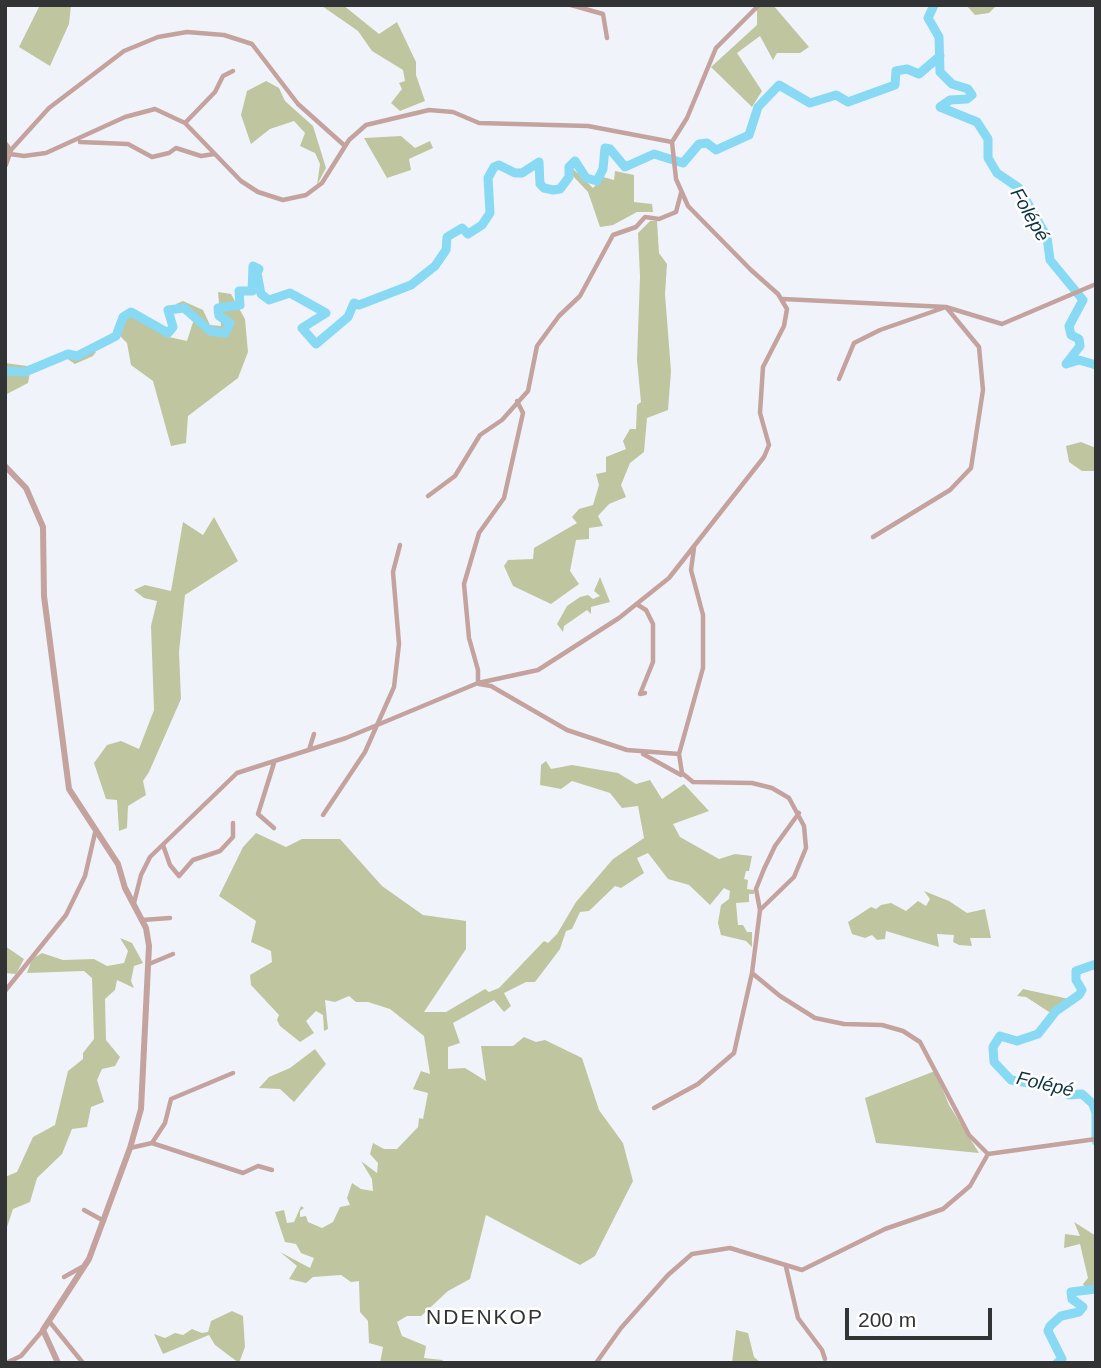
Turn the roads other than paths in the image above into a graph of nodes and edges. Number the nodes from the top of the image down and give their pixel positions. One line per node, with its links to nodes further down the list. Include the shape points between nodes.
1 (571, 5): 3 (street, via 603,14)
2 (758, 5): 7 (street, via 716,48)
3 (607, 38)
4 (233, 71): 5 (street, via 223,76 211,97)
5 (185, 123): 6 (street, via 155,109 144,110); 11 (street)
6 (78, 141): 10 (street, via 36,155); 11 (street, via 128,144 152,157 176,148 201,156)
7 (672, 142): 9 (street, via 587,126 479,123 440,109 368,124); 13 (street)
8 (5, 144): 10 (street)
9 (345, 146): 10 (street, via 298,104 252,44 240,38 187,32 158,37 124,51 50,108); 11 (street, via 317,187 306,195 283,200 240,181)
10 (10, 152): 12 (street)
11 (215, 154)
12 (5, 165)
13 (681, 192): 15 (street, via 692,211); 18 (street, via 677,212 659,219 645,218 636,227 613,235 580,296 537,346 528,391)
14 (1096, 284): 16 (street, via 1002,324)
15 (782, 299): 16 (street); 23 (street, via 786,319 763,363 761,384 760,419 768,448)
16 (946, 307): 17 (street, via 854,343); 21 (street, via 979,347 984,390 971,468 950,490)
17 (839, 379)
18 (517, 401): 20 (street, via 502,420 480,435 455,476); 25 (street, via 523,413 504,498 479,533 464,584)
19 (5, 466): 38 (street, via 26,488 43,527 44,596 66,780)
20 (428, 496)
21 (873, 537)
22 (400, 545): 27 (street, via 393,572 399,644 394,687)
23 (694, 547): 24 (street); 31 (street, via 691,570 703,615 703,668)
24 (638, 605): 25 (street, via 552,664); 26 (street, via 653,624 653,662 640,694)
25 (478, 683): 27 (street); 30 (street, via 567,730)
26 (645, 693)
27 (381, 722): 29 (street); 35 (street)
28 (314, 734): 29 (street)
29 (309, 751): 32 (street)
30 (640, 752): 31 (street); 33 (street)
31 (680, 754): 33 (street)
32 (274, 763): 37 (street, via 258,814); 39 (street, via 237,773)
33 (685, 778): 34 (street, via 696,783 764,785 789,798)
34 (799, 813): 41 (street, via 775,846 760,879 756,894); 41 (street, via 806,838 804,857 787,886)
35 (323, 814)
36 (233, 823): 39 (street, via 233,836 220,851 193,860 179,876)
37 (274, 828)
38 (96, 833): 40 (street, via 118,864); 47 (street, via 85,876 66,915)
39 (163, 845): 40 (street, via 142,871)
40 (134, 904): 43 (street)
41 (760, 910): 46 (street)
42 (170, 918): 43 (street)
43 (142, 920): 45 (street)
44 (173, 954): 45 (street)
45 (149, 964): 52 (street, via 144,1091)
46 (752, 973): 49 (street, via 734,1054 698,1084); 53 (street, via 815,1018 882,1025 920,1042 964,1126)
47 (5, 990)
48 (233, 1073): 51 (street, via 171,1099 165,1123)
49 (654, 1108)
50 (1094, 1140): 53 (street)
51 (152, 1143): 52 (street); 54 (street, via 243,1173 258,1166)
52 (131, 1148): 56 (street)
53 (988, 1154): 58 (street, via 968,1189 939,1212 885,1229 804,1269)
54 (272, 1170)
55 (84, 1210): 56 (street)
56 (104, 1222): 57 (street)
57 (85, 1266): 59 (street); 60 (street)
58 (786, 1267): 62 (street, via 798,1318); 66 (street, via 734,1248 692,1254 621,1328)
59 (64, 1277)
60 (48, 1321): 61 (street); 65 (street)
61 (43, 1331): 63 (street, via 20,1356); 64 (street)
62 (825, 1359)
63 (6, 1363)
64 (58, 1363)
65 (83, 1363)
66 (596, 1363)

